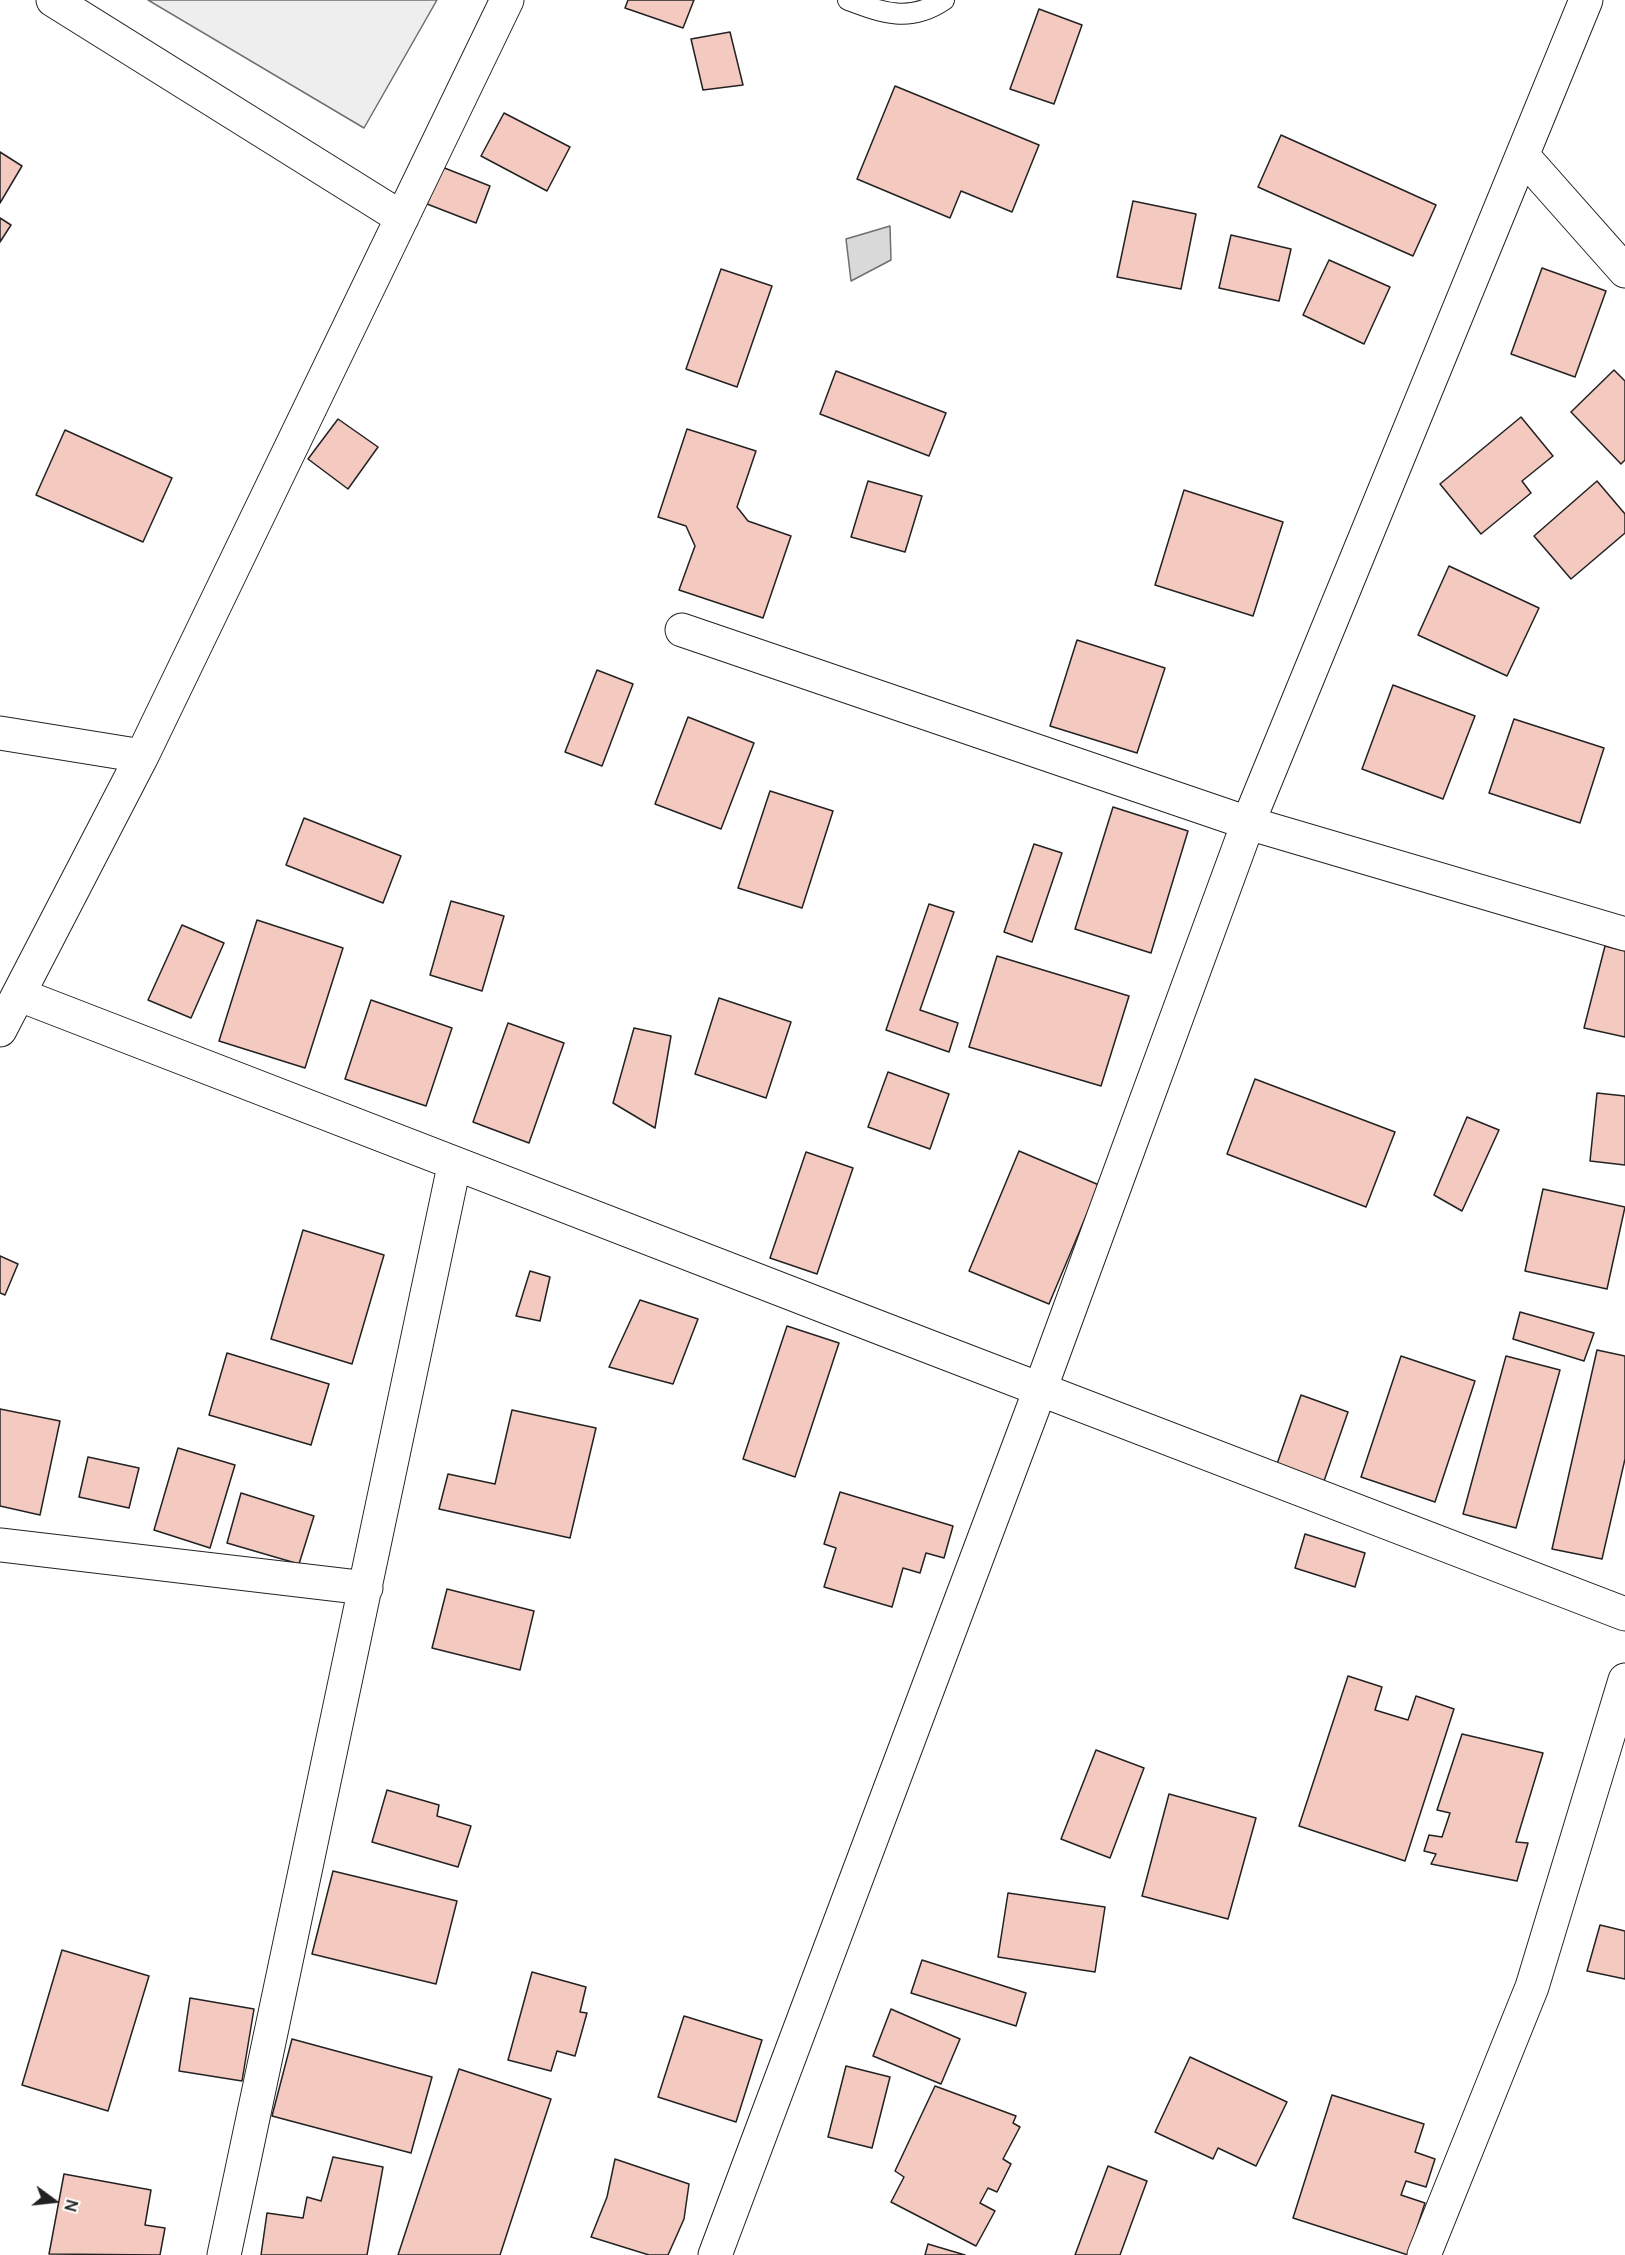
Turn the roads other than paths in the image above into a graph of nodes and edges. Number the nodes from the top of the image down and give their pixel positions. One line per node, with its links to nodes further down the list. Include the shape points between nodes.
1 (53, 0): 7 (street)
2 (507, 0): 7 (street)
3 (848, 0): 4 (lane, via 886,15 927,12)
4 (944, 0)
5 (1586, 0): 6 (street)
6 (1523, 156): 8 (street); 12 (street)
7 (402, 218): 11 (street)
8 (1625, 271)
9 (682, 630): 12 (street)
10 (0, 733): 11 (street)
11 (142, 756): 14 (street)
12 (1248, 823): 13 (street); 17 (street)
13 (1625, 934)
14 (20, 995): 15 (street); 16 (street)
15 (0, 1030)
16 (454, 1166): 17 (street); 19 (street)
17 (1041, 1387): 20 (street); 23 (street)
18 (0, 1545): 19 (street)
19 (366, 1588): 22 (street)
20 (1625, 1614)
21 (1625, 1680): 24 (street, via 1532,1987)
22 (224, 2255)
23 (715, 2255)
24 (1424, 2255)

